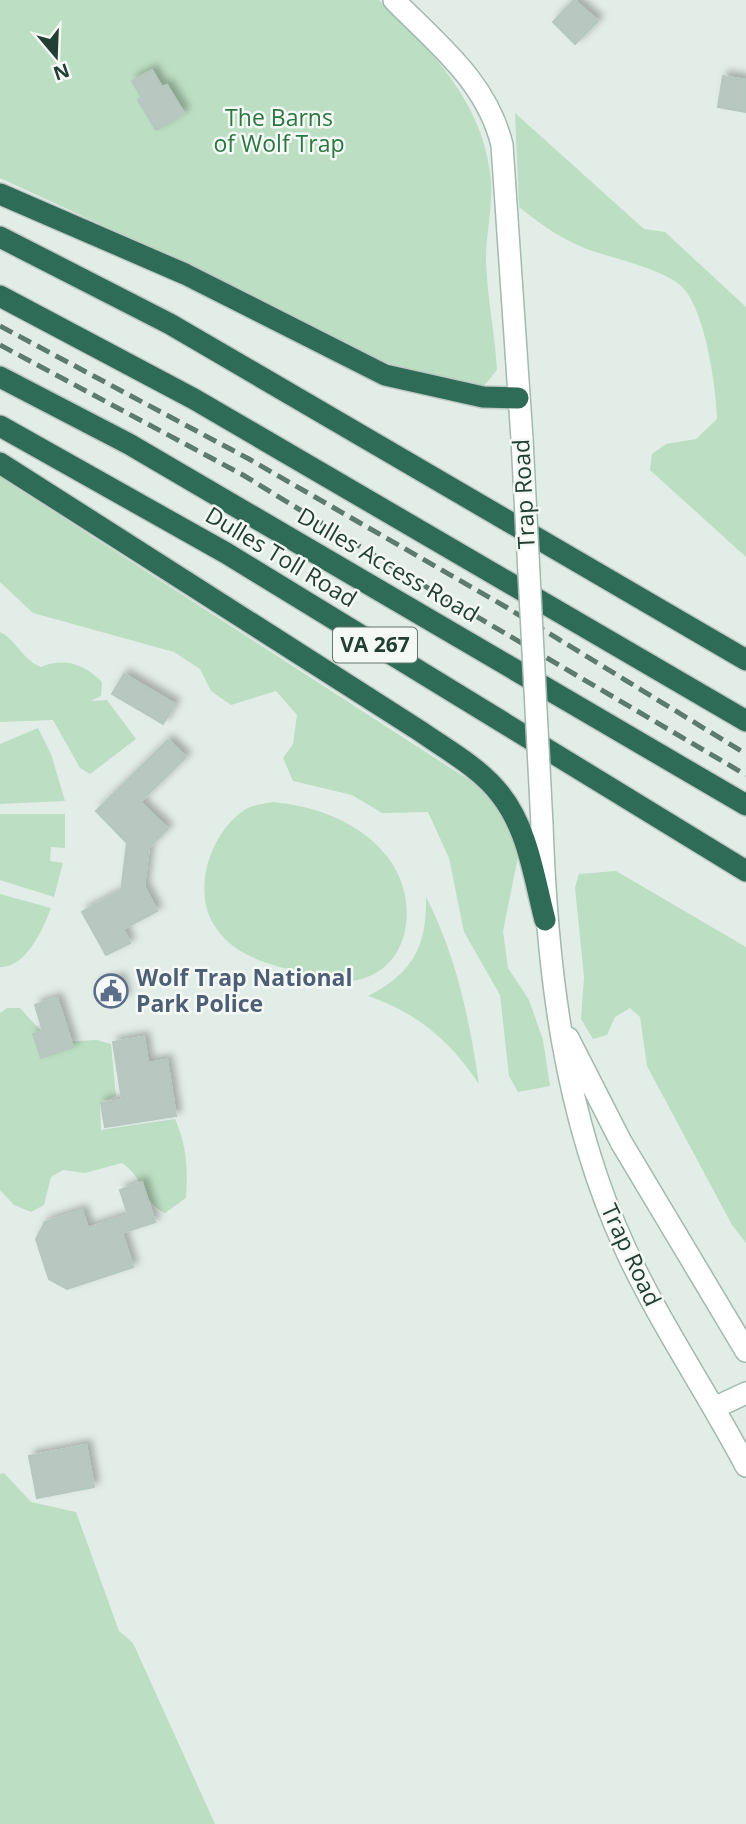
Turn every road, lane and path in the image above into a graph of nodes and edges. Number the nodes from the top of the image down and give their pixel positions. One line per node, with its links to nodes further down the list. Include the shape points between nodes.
1 (394, 0): 6 (main road, Trap Road, via 474,82 497,122)
2 (0, 194): 6 (highway, via 185,274 385,376 483,397)
3 (0, 237): 9 (highway, via 170,324)
4 (0, 296): 10 (highway, Dulles Access Road, via 194,399)
5 (0, 377): 11 (highway, Dulles Access Road, via 163,464)
6 (518, 398): 13 (main road, Trap Road, bridge)
7 (0, 426): 12 (highway, Dulles Toll Road / VA 267, via 226,553)
8 (0, 463): 13 (highway, via 484,776 518,822)
9 (746, 660)
10 (746, 721)
11 (746, 805)
12 (746, 871)
13 (545, 920): 14 (main road, Trap Road)
14 (563, 1027): 15 (main road, Trap Road, via 621,1142); 17 (main road, Trap Road, via 577,1115 606,1202 642,1284)
15 (746, 1351)
16 (746, 1393): 17 (main road)
17 (714, 1408): 18 (main road, Trap Road)
18 (746, 1466)

